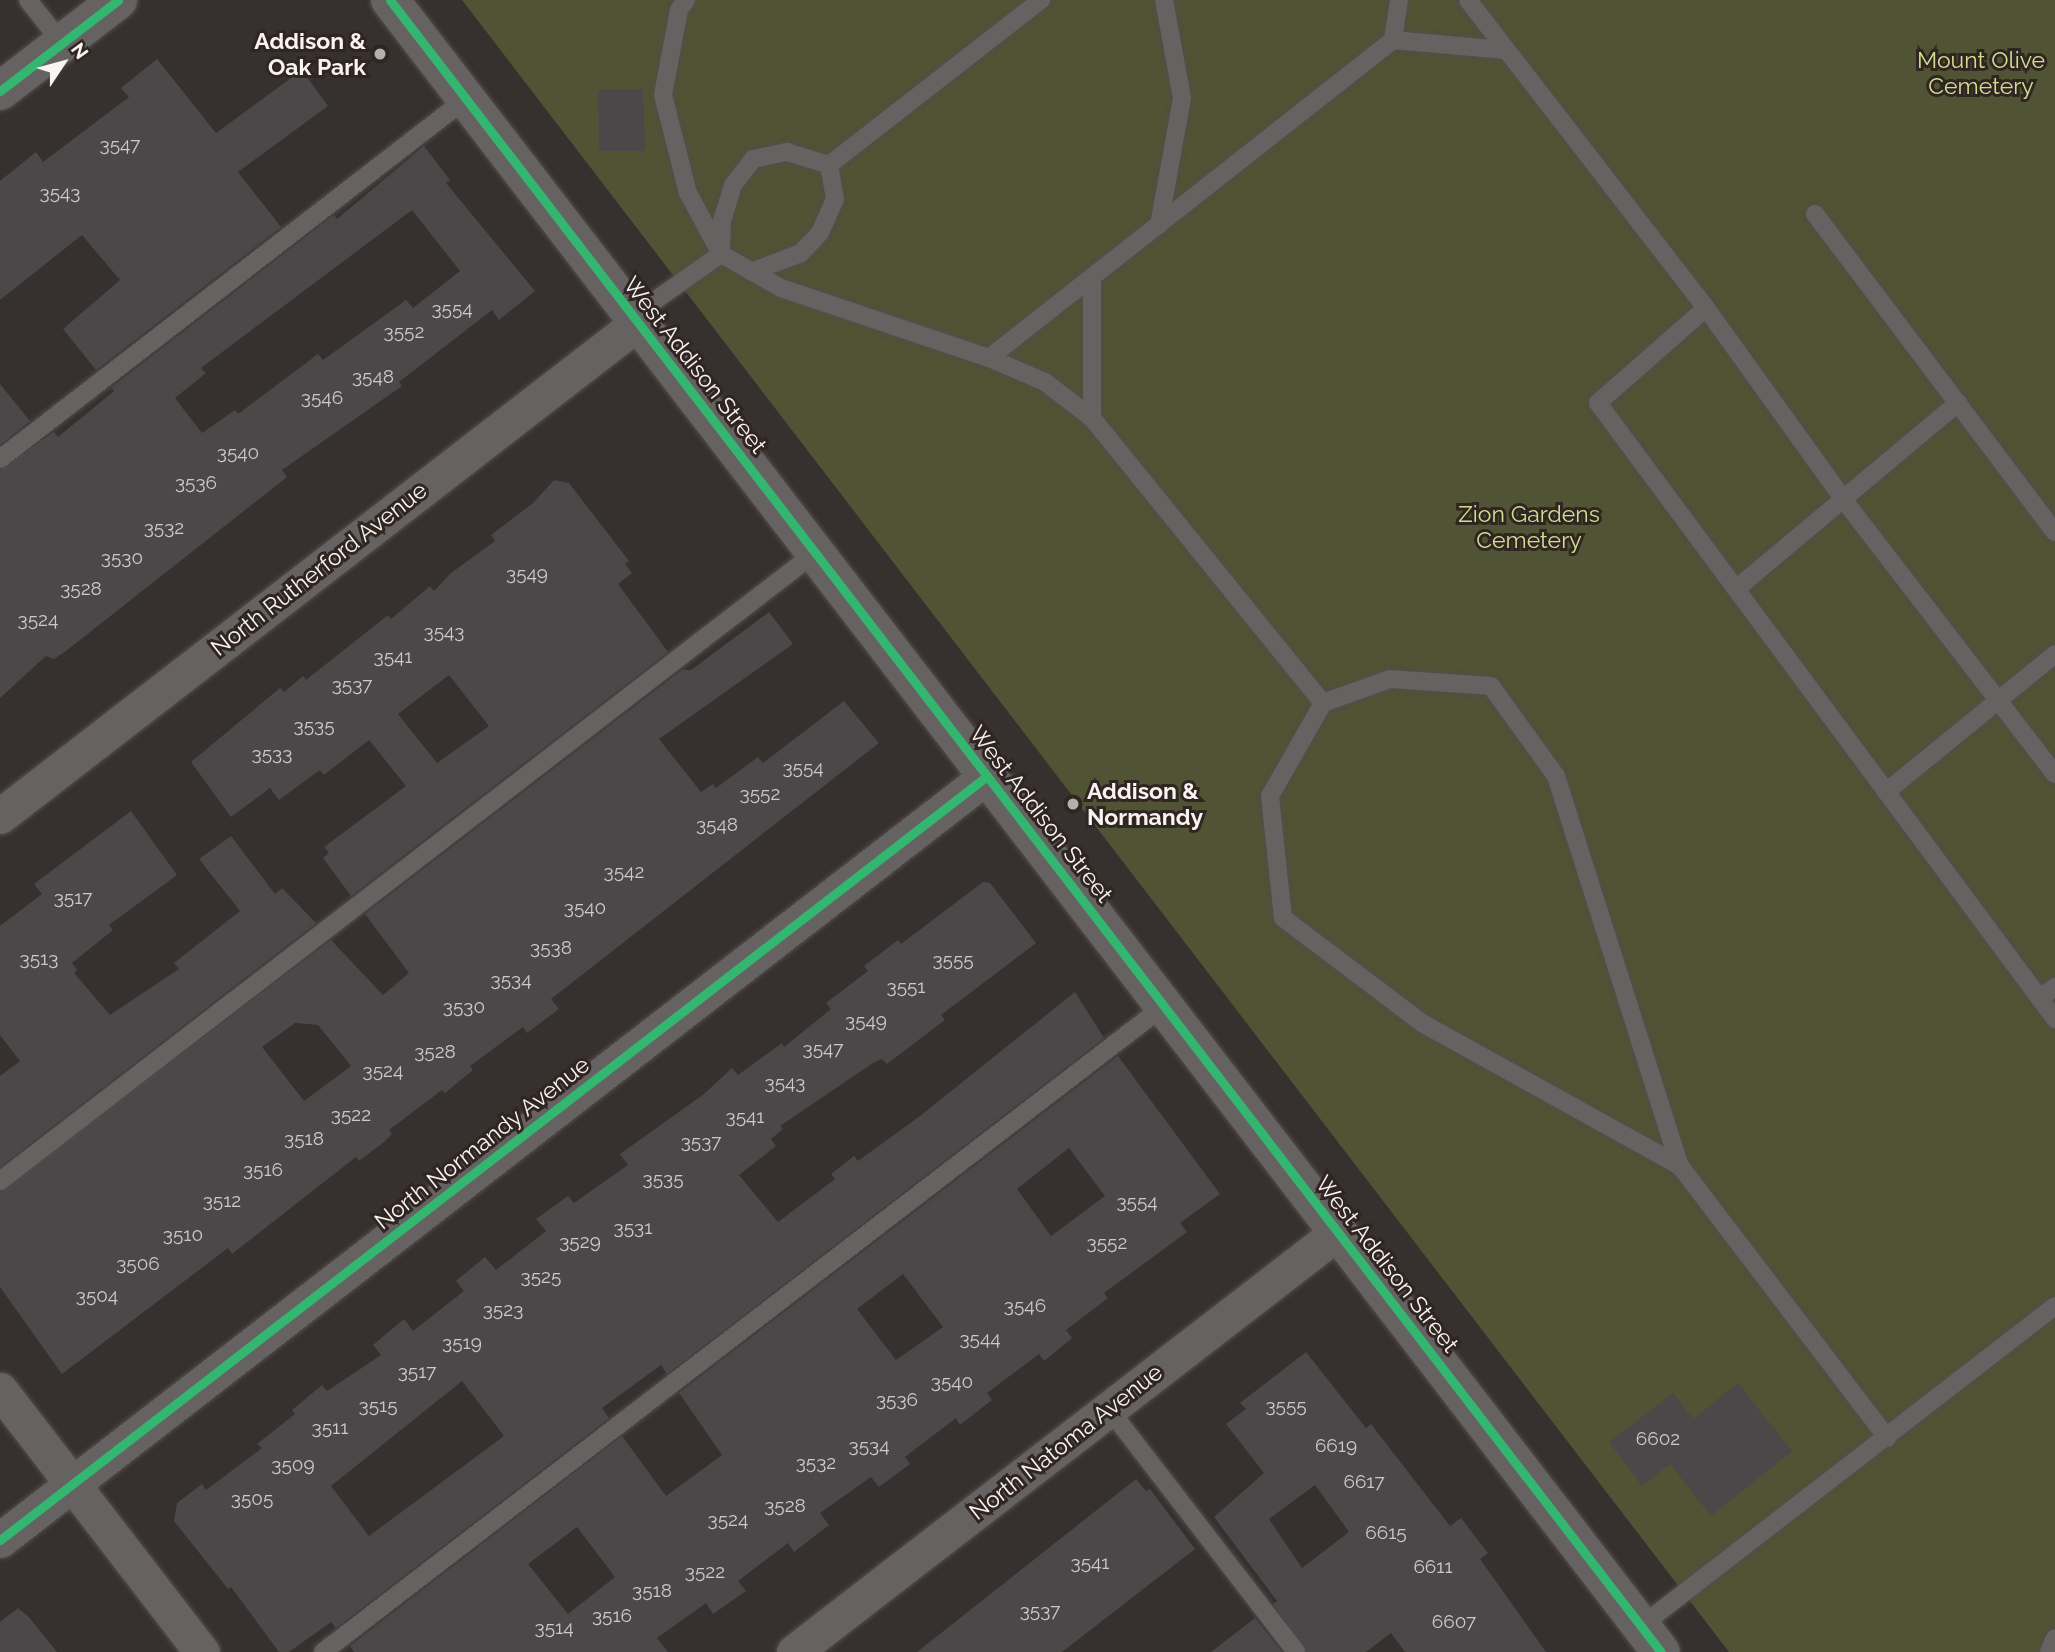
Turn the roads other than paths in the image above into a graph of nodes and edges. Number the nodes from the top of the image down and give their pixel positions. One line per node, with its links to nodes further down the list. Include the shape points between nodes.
1 (28, 0): 10 (lane)
2 (118, 0): 10 (street)
3 (390, 0): 13 (street, West Addison Street)
4 (686, 0): 17 (lane, via 679,10 663,95 688,192)
5 (1041, 0): 14 (lane)
6 (1164, 0): 16 (lane, via 1182,98)
7 (1399, 0): 9 (lane)
8 (1468, 0): 11 (lane)
9 (1393, 40): 11 (lane); 16 (lane)
10 (62, 43): 12 (street)
11 (1506, 50): 20 (lane)
12 (0, 91)
13 (467, 99): 21 (street, West Addison Street); 25 (lane)
14 (830, 165): 17 (lane, via 787,152 753,159 733,185 722,221); 18 (lane, via 835,199 820,233 802,253)
15 (1815, 214): 23 (lane)
16 (1159, 225): 19 (lane)
17 (721, 254): 18 (lane); 21 (lane)
18 (751, 272): 22 (lane, via 780,288)
19 (1092, 277): 22 (lane); 24 (lane)
20 (1706, 308): 26 (lane); 29 (lane, via 1598,403)
21 (636, 319): 28 (street, West Addison Street); 36 (street, North Rutherford Avenue)
22 (989, 358): 24 (lane, via 1045,382)
23 (1958, 403): 26 (lane); 27 (lane)
24 (1092, 418): 32 (lane)
25 (0, 459)
26 (1843, 499): 29 (lane); 31 (lane)
27 (2055, 532)
28 (816, 553): 34 (street, West Addison Street); 42 (lane)
29 (1736, 589): 35 (lane)
30 (2055, 654): 31 (lane)
31 (1997, 699): 33 (lane); 35 (lane)
32 (1323, 702): 41 (lane, via 1390,679 1491,686 1556,776); 41 (lane, via 1270,796 1283,918 1422,1023)
33 (2055, 774)
34 (987, 776): 39 (street, West Addison Street); 48 (street, North Normandy Avenue)
35 (1886, 792): 38 (lane)
36 (0, 816)
37 (2055, 987): 38 (lane)
38 (2040, 999): 40 (lane)
39 (1164, 1006): 43 (street, West Addison Street); 53 (lane)
40 (2055, 1019)
41 (1680, 1166): 47 (lane)
42 (0, 1181)
43 (1338, 1232): 46 (street, North Natoma Avenue); 51 (street, West Addison Street)
44 (2055, 1306): 47 (lane)
45 (0, 1390): 48 (street)
46 (1109, 1409): 54 (street, North Natoma Avenue); 55 (lane)
47 (1887, 1438): 51 (lane)
48 (72, 1484): 49 (street, North Normandy Avenue); 52 (street)
49 (0, 1540)
50 (2055, 1638): 56 (lane)
51 (1651, 1639)
52 (202, 1652)
53 (323, 1652)
54 (794, 1652)
55 (1296, 1652)
56 (2049, 1652)

